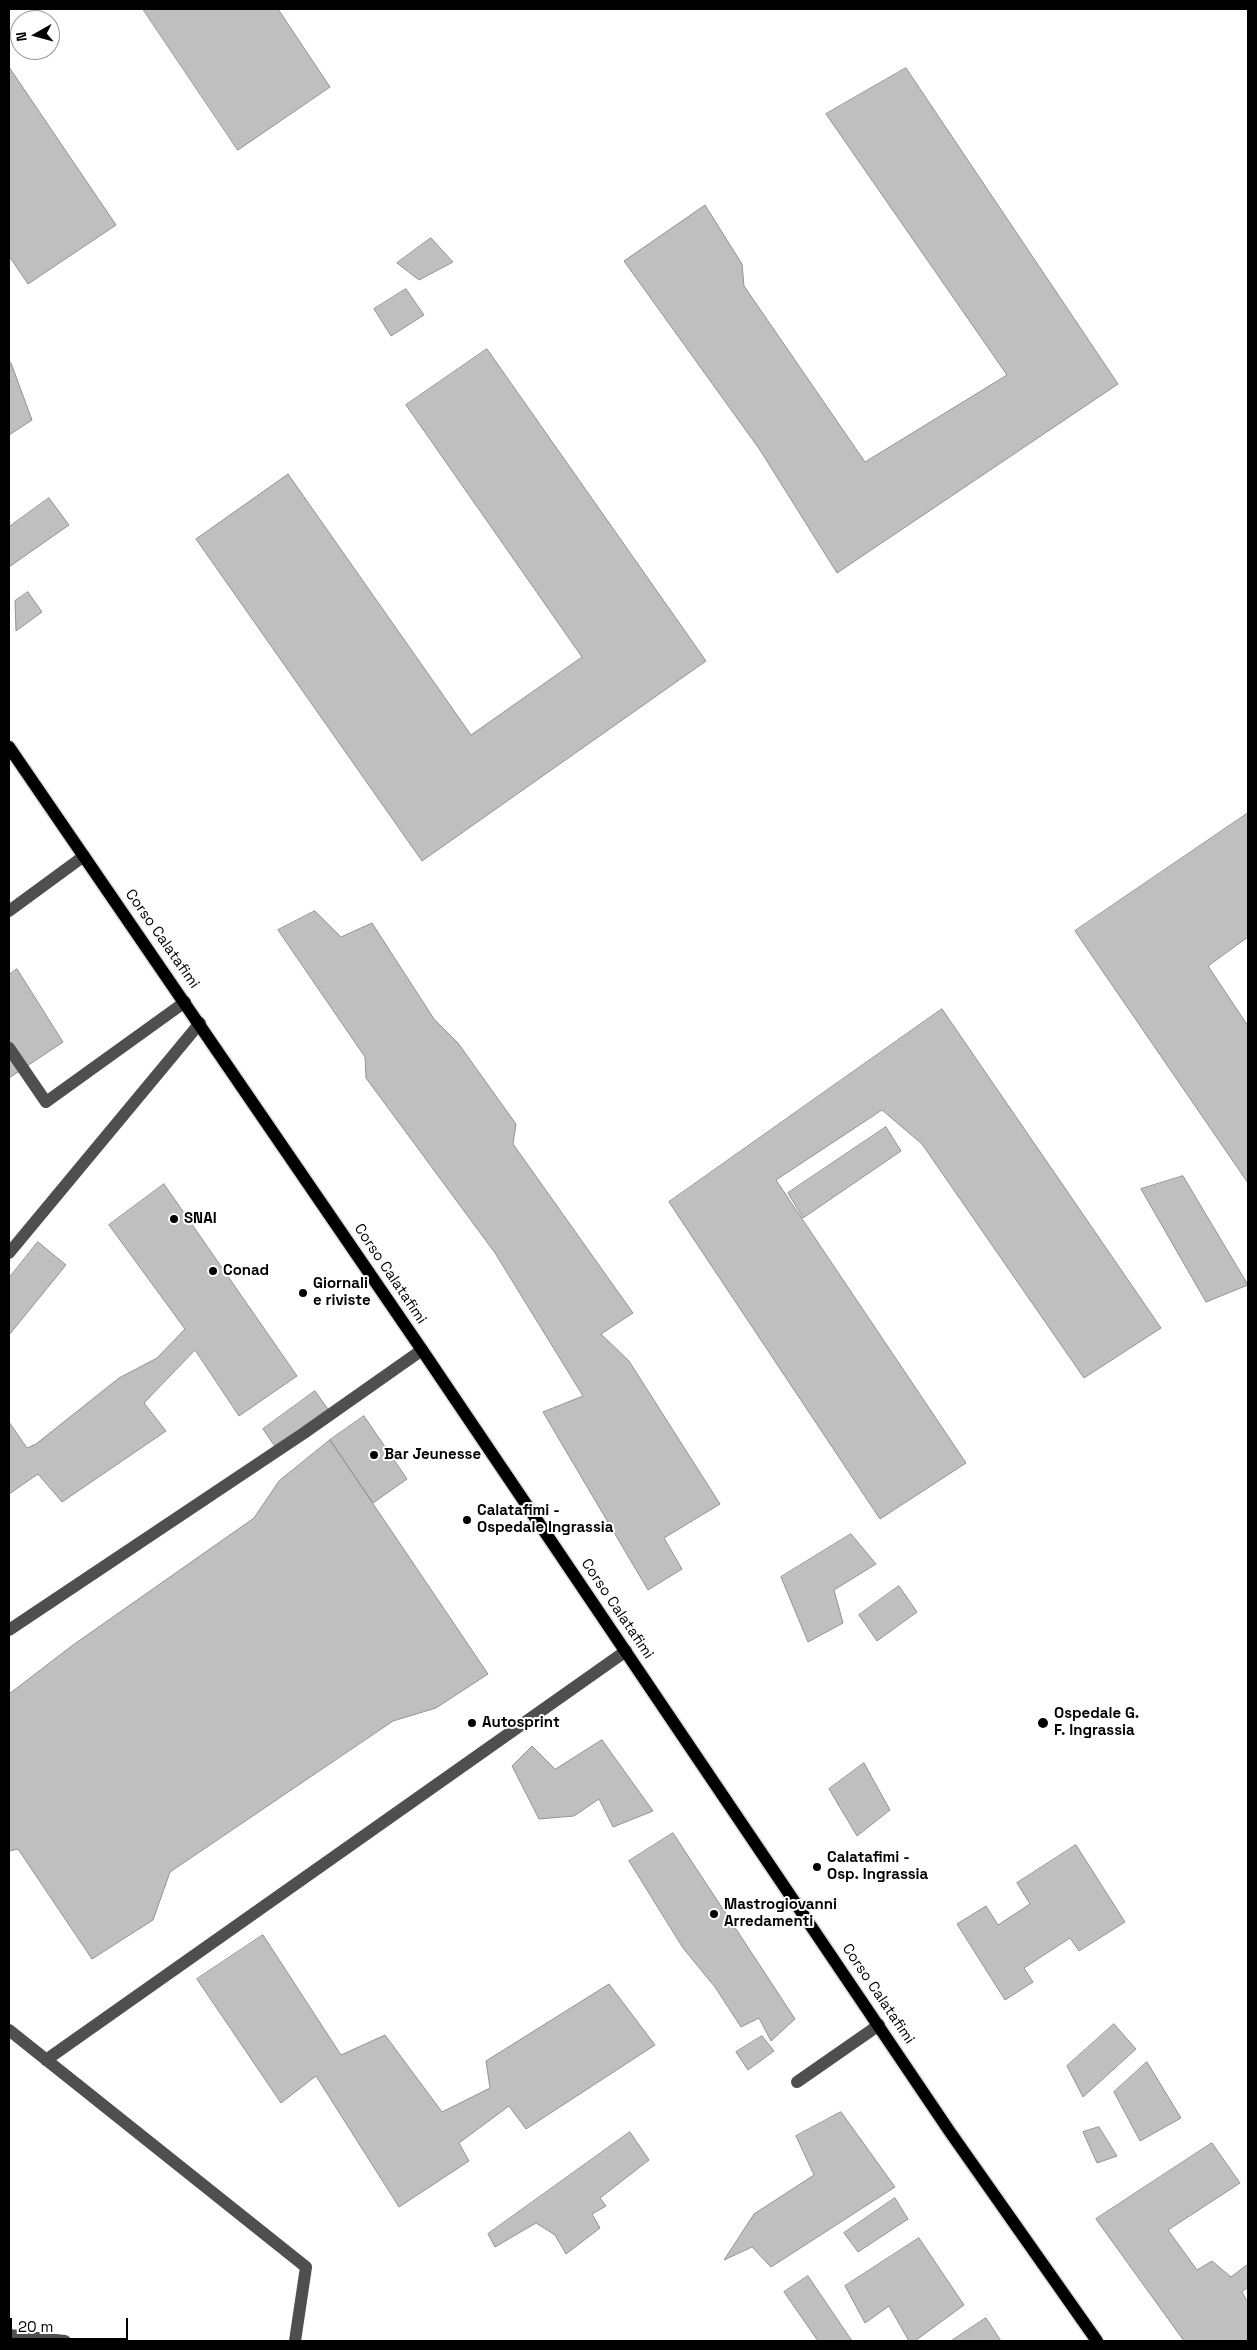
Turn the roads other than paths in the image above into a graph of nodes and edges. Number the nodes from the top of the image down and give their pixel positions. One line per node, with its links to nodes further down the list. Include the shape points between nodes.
1 (9, 747): 2 (main road, Corso Calatafimi)
2 (84, 856): 3 (street); 4 (main road, Corso Calatafimi)
3 (9, 911)
4 (185, 1002): 5 (main road, Corso Calatafimi); 6 (street, via 46,1102)
5 (200, 1023): 7 (street); 8 (main road, Corso Calatafimi)
6 (9, 1048)
7 (9, 1253)
8 (422, 1350): 9 (street); 10 (main road, Corso Calatafimi)
9 (9, 1630)
10 (626, 1650): 11 (main road, Corso Calatafimi); 13 (street)
11 (879, 2025): 14 (street); 18 (main road, Corso Calatafimi)
12 (9, 2030): 13 (street)
13 (46, 2060): 17 (street, via 306,2267)
14 (798, 2082)
15 (9, 2335): 16 (street)
16 (65, 2341)
17 (295, 2341)
18 (1097, 2341)

